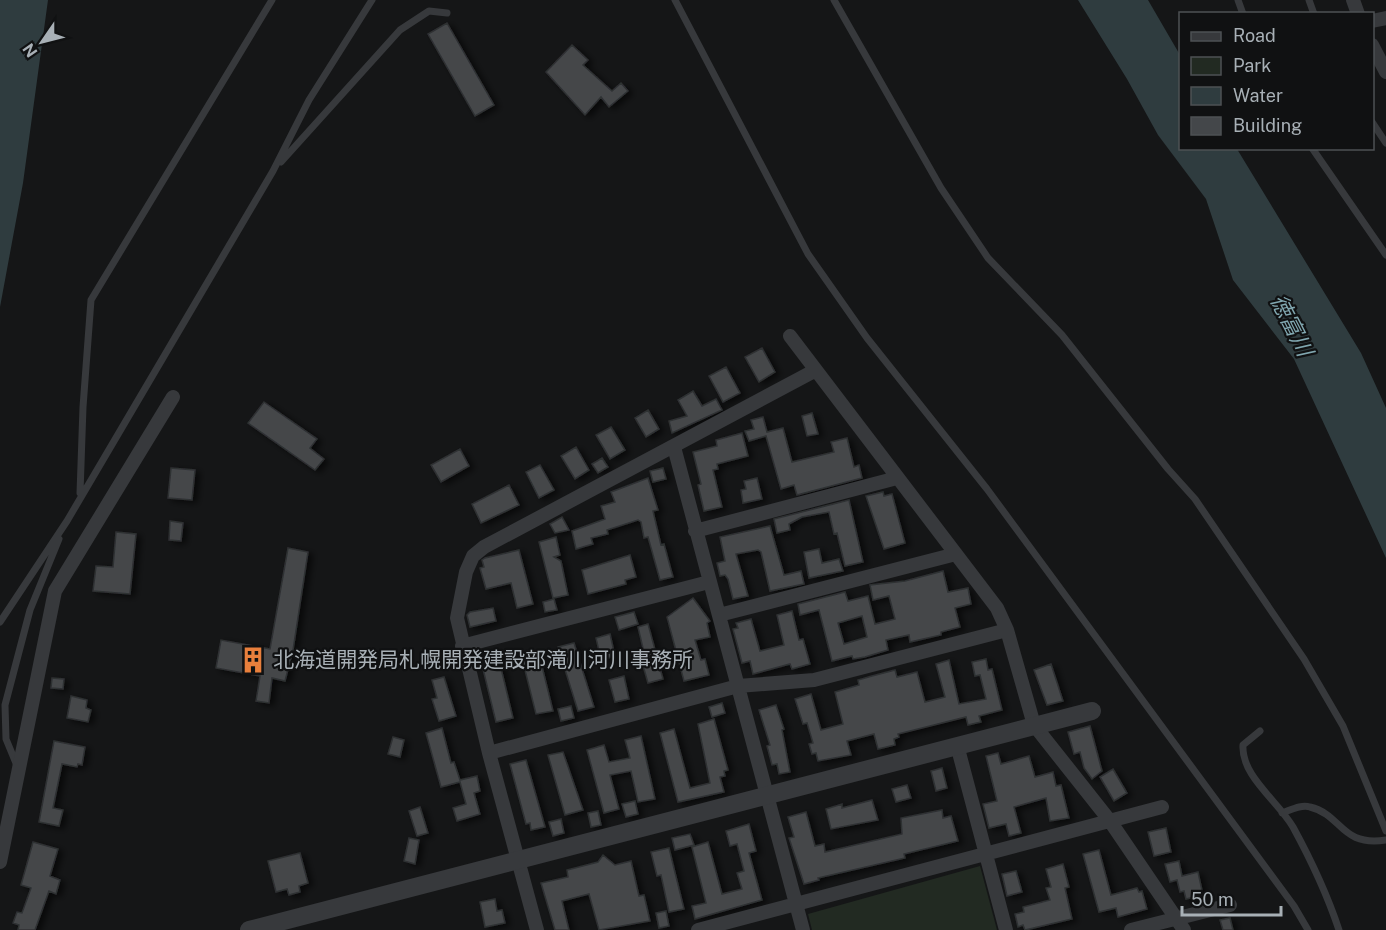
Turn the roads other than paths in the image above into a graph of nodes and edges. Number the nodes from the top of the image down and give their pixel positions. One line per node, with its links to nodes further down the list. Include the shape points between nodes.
1 (272, 0): 18 (lane, via 91,300)
2 (372, 0): 11 (lane, via 309,100)
3 (675, 0): 52 (lane, via 808,254 867,338 987,489)
4 (834, 0): 38 (lane, via 941,188 988,258 1062,335 1195,499 1304,659 1343,726)
5 (447, 13): 11 (lane, via 429,11 400,30)
6 (1374, 49): 7 (street)
7 (1386, 72)
8 (1374, 125): 9 (lane)
9 (1386, 143)
10 (1313, 150): 12 (lane)
11 (273, 171): 18 (lane)
12 (1386, 255)
13 (790, 336): 14 (street)
14 (816, 370): 16 (street); 17 (street)
15 (173, 397): 33 (street, via 55,591)
16 (674, 447): 20 (street); 26 (street, via 473,556 457,618)
17 (897, 478): 20 (street); 21 (street)
18 (80, 496): 19 (lane)
19 (67, 521): 24 (lane); 33 (lane, via 30,610 6,705 6,739)
20 (696, 531): 22 (street)
21 (956, 554): 23 (street); 25 (street, via 997,608)
22 (709, 582): 23 (street); 26 (street)
23 (719, 615): 27 (street)
24 (0, 622)
25 (1007, 630): 27 (street, via 814,680); 29 (street)
26 (462, 646): 32 (street)
27 (738, 686): 32 (street); 34 (street)
28 (1092, 711): 29 (street)
29 (1034, 725): 31 (street); 37 (street)
30 (1260, 731): 36 (lane, via 1243,745 1242,756)
31 (957, 745): 34 (street); 40 (street)
32 (489, 753): 42 (street)
33 (18, 768): 41 (street)
34 (767, 796): 42 (street); 43 (street)
35 (1162, 807): 37 (street)
36 (1282, 813): 39 (lane, via 1310,807 1353,837 1371,842); 53 (lane, via 1313,867)
37 (1110, 821): 40 (street); 45 (street)
38 (1386, 831)
39 (1386, 840)
40 (986, 855): 43 (street); 50 (street)
41 (0, 862)
42 (519, 862): 46 (street); 47 (street)
43 (796, 904): 48 (street); 49 (street)
44 (1230, 905): 45 (street)
45 (1180, 924): 51 (street)
46 (249, 930)
47 (537, 930)
48 (698, 930)
49 (803, 930)
50 (1006, 930)
51 (1131, 930)
52 (1308, 930)
53 (1339, 930)

